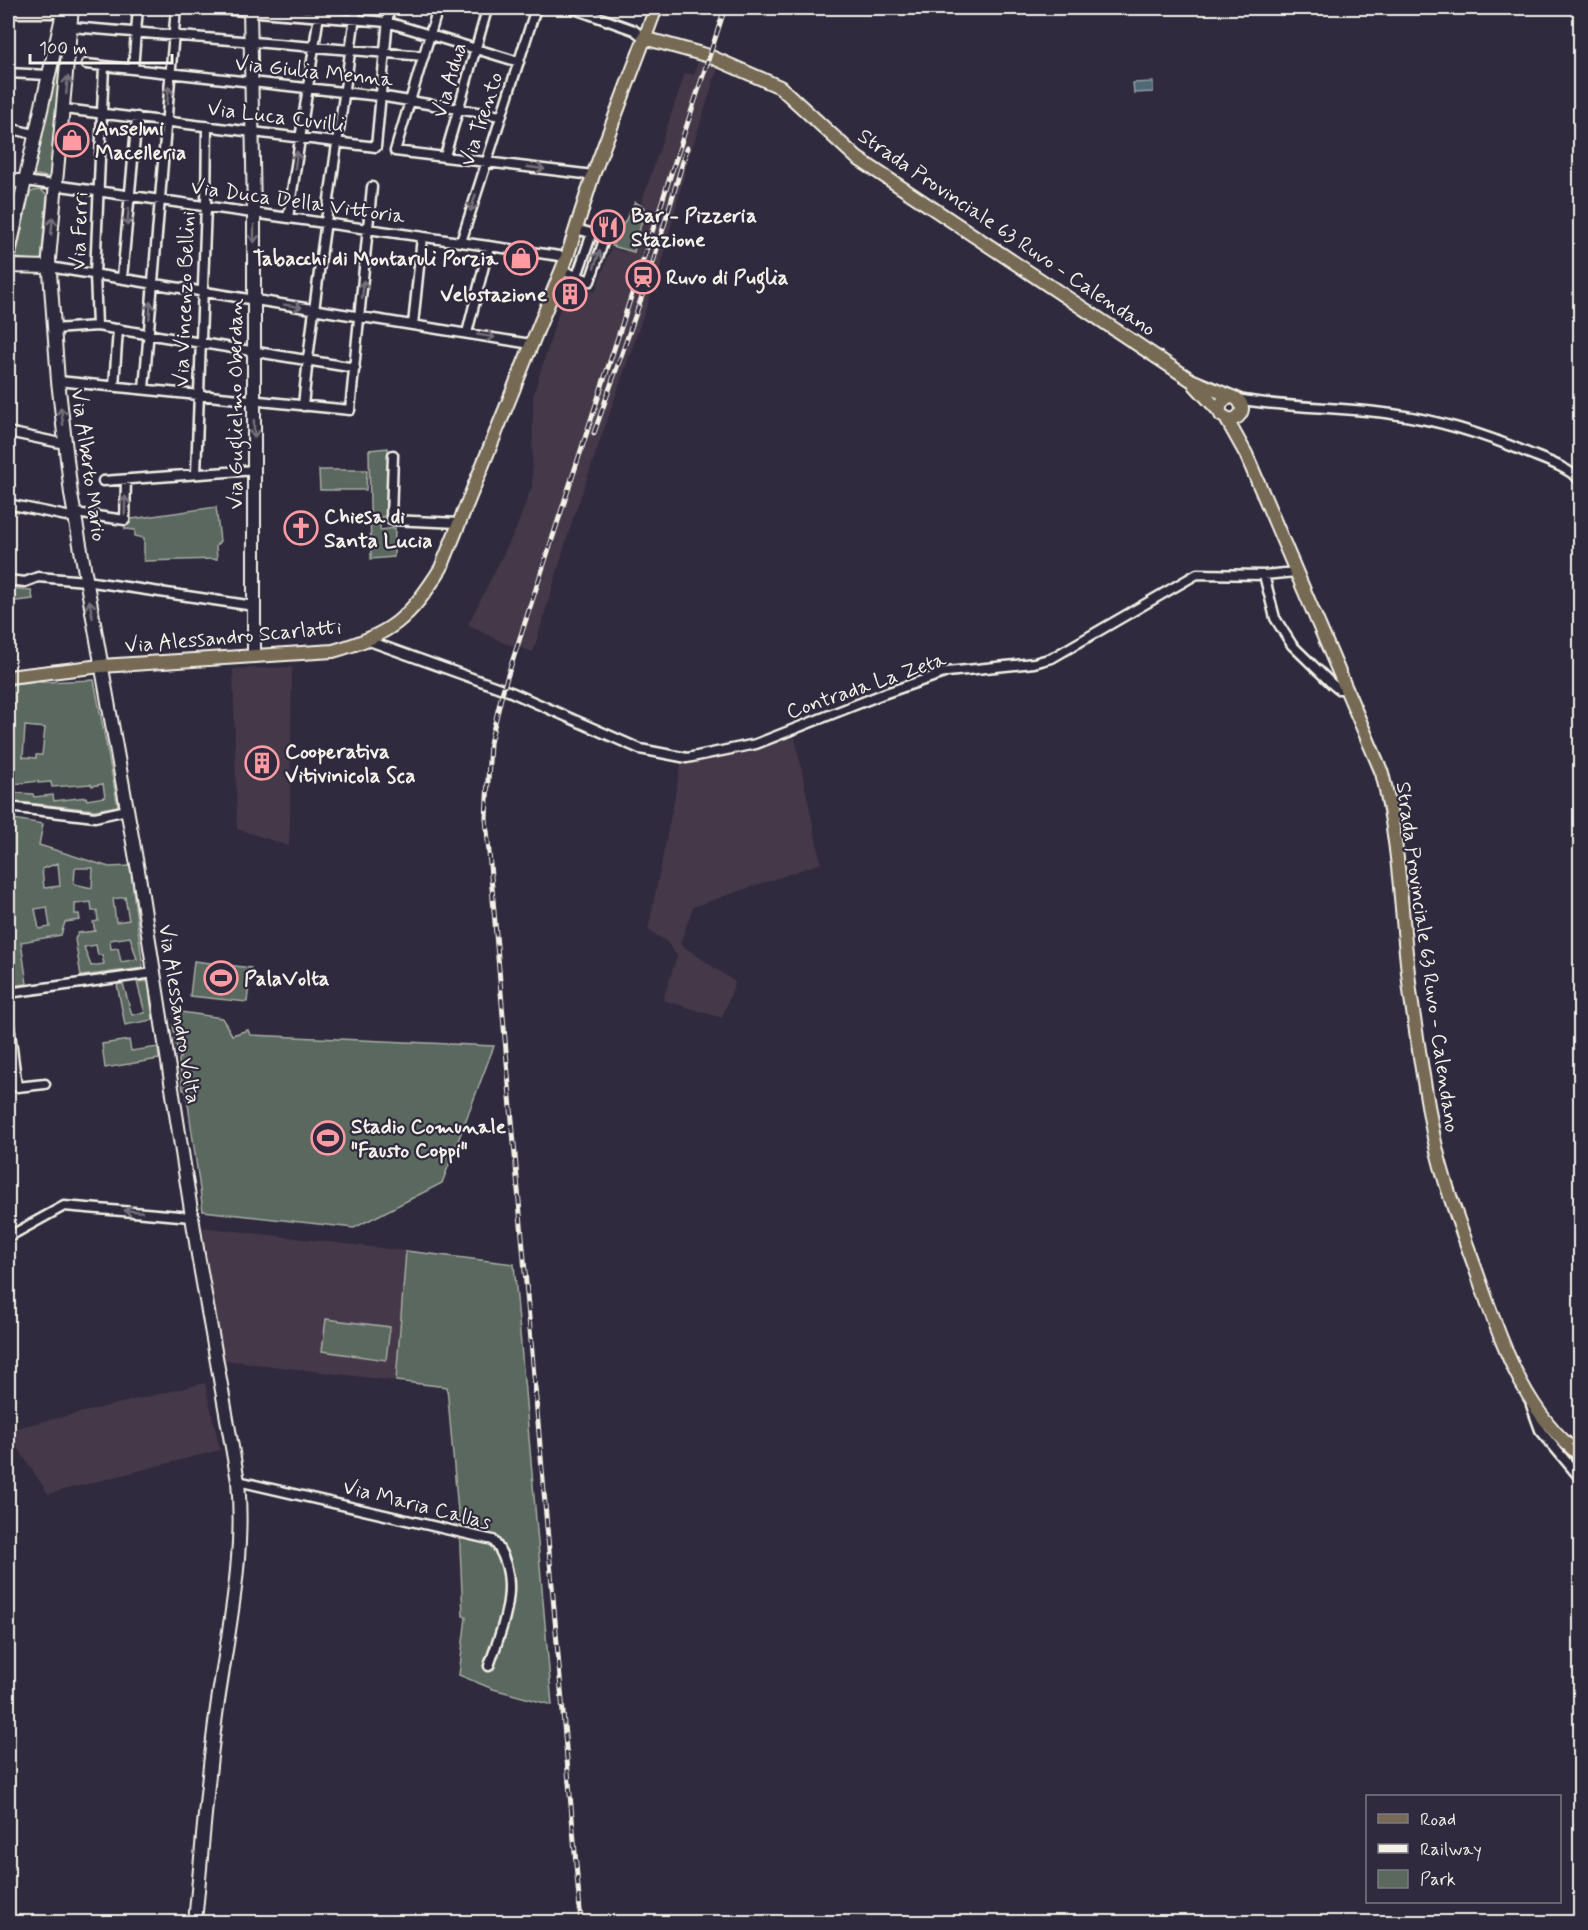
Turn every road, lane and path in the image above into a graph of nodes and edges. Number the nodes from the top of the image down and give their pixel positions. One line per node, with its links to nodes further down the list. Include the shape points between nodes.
1 (138, 8): 18 (street)
2 (176, 8): 19 (street)
3 (207, 8): 10 (street)
4 (356, 8): 16 (street)
5 (388, 8): 17 (street)
6 (438, 8): 20 (street)
7 (536, 8): 28 (street, Via Trento)
8 (572, 8): 11 (street)
9 (656, 8): 21 (main road, Via Alessandro Scarlatti)
10 (250, 9): 12 (street); 22 (street, Via Guglielmo Oberdan)
11 (588, 10): 21 (street)
12 (319, 12): 16 (street); 23 (street)
13 (8, 13): 15 (street)
14 (486, 13): 25 (street, Via Adua)
15 (67, 16): 18 (street); 34 (street); 40 (street, Via Alberto Mario, one-way to 15)
16 (354, 20): 17 (street); 24 (street)
17 (387, 22): 20 (street); 26 (street)
18 (136, 33): 19 (street); 31 (street)
19 (173, 37): 22 (street); 33 (street)
20 (429, 37): 25 (street); 27 (street)
21 (644, 38): 54 (main road, Via Alessandro Scarlatti); 96 (main road, Strada Provinciale 63 Ruvo - Calendano, via 709,56 780,87 857,158)
22 (251, 42): 23 (street); 35 (street, Via Guglielmo Oberdan)
23 (314, 46): 24 (street); 36 (street)
24 (350, 48): 26 (street); 37 (street)
25 (477, 49): 28 (street); 41 (street, Via Adua)
26 (385, 52): 27 (street); 38 (street)
27 (424, 56): 39 (street)
28 (519, 62): 43 (street, Via Trento)
29 (86, 64): 30 (street, Via Giulia Menna)
30 (104, 66): 31 (street, Via Giulia Menna); 42 (street, Via Ferri)
31 (133, 69): 33 (street, Via Giulia Menna)
32 (8, 73): 34 (street)
33 (170, 73): 35 (street, Via Giulia Menna); 45 (street, one-way to 33)
34 (48, 75): 49 (street)
35 (252, 82): 36 (street, Via Giulia Menna); 48 (street, Via Guglielmo Oberdan)
36 (308, 88): 37 (street, Via Giulia Menna); 50 (street)
37 (344, 93): 38 (street, Via Giulia Menna); 51 (street)
38 (379, 96): 39 (street, Via Giulia Menna); 51 (street, Via Luca Cuvilli, via 376,147)
39 (412, 100): 41 (street, Via Giulia Menna); 52 (street, via 395,151)
40 (64, 109): 42 (street, Via Luca Cuvilli); 57 (street, Via Alberto Mario)
41 (459, 109): 43 (street, Via Giulia Menna); 52 (street, Via Adua)
42 (101, 112): 44 (street, Via Luca Cuvilli); 59 (street, Via Ferri)
43 (501, 116): 53 (street, Via Trento)
44 (136, 117): 45 (street, Via Luca Cuvilli); 60 (street)
45 (165, 120): 46 (street, Via Luca Cuvilli); 61 (street)
46 (207, 126): 48 (street, Via Luca Cuvilli); 62 (street, Via Vincenzo Bellini)
47 (8, 128): 49 (street)
48 (253, 132): 50 (street, Via Luca Cuvilli); 63 (street, Via Guglielmo Oberdan)
49 (34, 134): 56 (street)
50 (299, 136): 51 (street, Via Luca Cuvilli); 64 (street, one-way to 50)
51 (336, 141): 65 (street)
52 (445, 156): 53 (street)
53 (487, 161): 54 (street, one-way to 54); 70 (street, Via Trento, one-way to 70)
54 (593, 175): 67 (main road, Via Alessandro Scarlatti)
55 (8, 181): 56 (street)
56 (25, 181): 57 (street, Via Duca Della Vittoria); 72 (street)
57 (56, 185): 59 (street, Via Duca Della Vittoria); 75 (street, Via Alberto Mario, one-way to 57)
58 (372, 187): 66 (street)
59 (98, 191): 60 (street, Via Duca Della Vittoria); 77 (street, Via Ferri)
60 (130, 194): 61 (street, Via Duca Della Vittoria); 79 (street, one-way to 79)
61 (159, 198): 62 (street, Via Duca Della Vittoria); 80 (street)
62 (206, 206): 63 (street, Via Duca Della Vittoria); 81 (street, Via Vincenzo Bellini)
63 (254, 213): 64 (street, Via Duca Della Vittoria); 82 (street, Via Guglielmo Oberdan, one-way to 82)
64 (288, 218): 65 (street, Via Duca Della Vittoria)
65 (327, 224): 66 (street, Via Duca Della Vittoria); 83 (street)
66 (368, 229): 69 (street, Via Duca Della Vittoria); 84 (street, one-way to 66)
67 (576, 229): 68 (street); 73 (main road, Via Alessandro Scarlatti)
68 (592, 233): 78 (street); 78 (street, one-way to 68, via 590,281 605,237)
69 (422, 237): 70 (street, Via Duca Della Vittoria); 85 (street)
70 (461, 243): 71 (street, Via Duca Della Vittoria)
71 (489, 246): 73 (street, Via Duca Della Vittoria); 89 (street)
72 (8, 256)
73 (567, 257): 76 (main road, Via Alessandro Scarlatti)
74 (8, 266): 75 (street)
75 (49, 267): 77 (street); 87 (street, Via Alberto Mario)
76 (561, 270): 78 (street); 92 (main road, Via Alessandro Scarlatti)
77 (95, 274): 79 (street); 86 (street, Via Ferri)
78 (577, 276)
79 (122, 278): 80 (street)
80 (152, 283): 81 (street); 90 (street, one-way to 80)
81 (203, 291): 82 (street); 91 (street, Via Vincenzo Bellini)
82 (254, 300): 83 (street, one-way to 83); 93 (street, Via Guglielmo Oberdan)
83 (312, 309): 84 (street); 94 (street)
84 (361, 316): 85 (street); 95 (street)
85 (413, 325): 89 (street)
86 (98, 326): 87 (street); 88 (street)
87 (54, 329): 97 (street, Via Alberto Mario)
88 (118, 329): 90 (street); 98 (street)
89 (467, 333): 92 (street, one-way to 92)
90 (148, 334): 91 (street); 99 (street)
91 (200, 343): 93 (street); 100 (street, Via Vincenzo Bellini)
92 (531, 344): 117 (main road, Via Alessandro Scarlatti)
93 (254, 352): 94 (street); 102 (street, Via Guglielmo Oberdan)
94 (307, 360): 95 (street); 104 (street)
95 (355, 368): 104 (street, via 350,410)
96 (1191, 380): 101 (main road); 105 (main road)
97 (58, 381): 98 (street); 107 (street, Via Alberto Mario, one-way to 97)
98 (114, 386): 99 (street)
99 (144, 389): 100 (street)
100 (198, 394): 102 (street); 111 (street, Via Vincenzo Bellini)
101 (1233, 398): 103 (street); 105 (main road, via 1241,405); 105 (main road, via 1222,401)
102 (254, 401): 104 (street); 110 (street, Via Guglielmo Oberdan, one-way to 110)
103 (1266, 404): 105 (street); 112 (street, via 1392,414 1491,438)
104 (303, 406)
105 (1231, 415): 118 (main road, Strada Provinciale 63 Ruvo - Calendano)
106 (8, 432): 107 (street)
107 (65, 444): 116 (street, Via Alberto Mario)
108 (393, 455): 117 (street, via 391,520)
109 (1581, 466): 112 (street)
110 (255, 470): 111 (street); 122 (street, Via Guglielmo Oberdan)
111 (196, 474): 113 (street)
112 (1578, 478)
113 (126, 480): 114 (street); 116 (street, one-way to 113, via 125,520)
114 (103, 481)
115 (8, 504): 116 (street)
116 (75, 516): 121 (street, Via Alberto Mario)
117 (459, 523): 123 (main road, Via Alessandro Scarlatti, via 441,568 421,600 399,622)
118 (1296, 572): 119 (street, Contrada La Zeta); 127 (main road, Strada Provinciale 63 Ruvo - Calendano)
119 (1264, 575): 123 (street, Contrada La Zeta, via 1197,574 1052,658 947,672 756,744 687,758 640,749 511,692); 127 (street, via 1275,618 1292,645 1338,689)
120 (8, 580): 121 (street, via 25,582 38,577)
121 (86, 581): 122 (street); 125 (street, Via Alberto Mario, one-way to 121)
122 (254, 606): 124 (street, Via Guglielmo Oberdan)
123 (369, 641): 124 (main road, Via Alessandro Scarlatti, via 333,651)
124 (254, 656): 125 (main road, Via Alessandro Scarlatti)
125 (101, 666): 126 (main road, Via Alessandro Scarlatti); 129 (street, Via Alessandro Volta)
126 (8, 677)
127 (1346, 689): 136 (main road, Strada Provinciale 63 Ruvo - Calendano, via 1382,773 1390,805 1411,998 1440,1162 1502,1342)
128 (8, 807): 129 (street, via 95,818)
129 (127, 810): 130 (street, Via Alessandro Volta)
130 (154, 973): 131 (street); 134 (street, Via Alessandro Volta)
131 (8, 993)
132 (8, 1017): 133 (street, via 17,1087)
133 (45, 1084)
134 (191, 1217): 135 (street, one-way to 135, via 64,1206); 139 (street, Via Alessandro Volta)
135 (8, 1237)
136 (1530, 1399): 137 (main road, Strada Provinciale 63 Ruvo - Calendano, via 1562,1441); 138 (street, via 1540,1430)
137 (1581, 1455)
138 (1580, 1475)
139 (238, 1481): 140 (street, Via Maria Callas, via 493,1539 506,1563 510,1600); 141 (street, Via Alessandro Volta, via 238,1566 207,1777)
140 (489, 1666)
141 (195, 1923)

